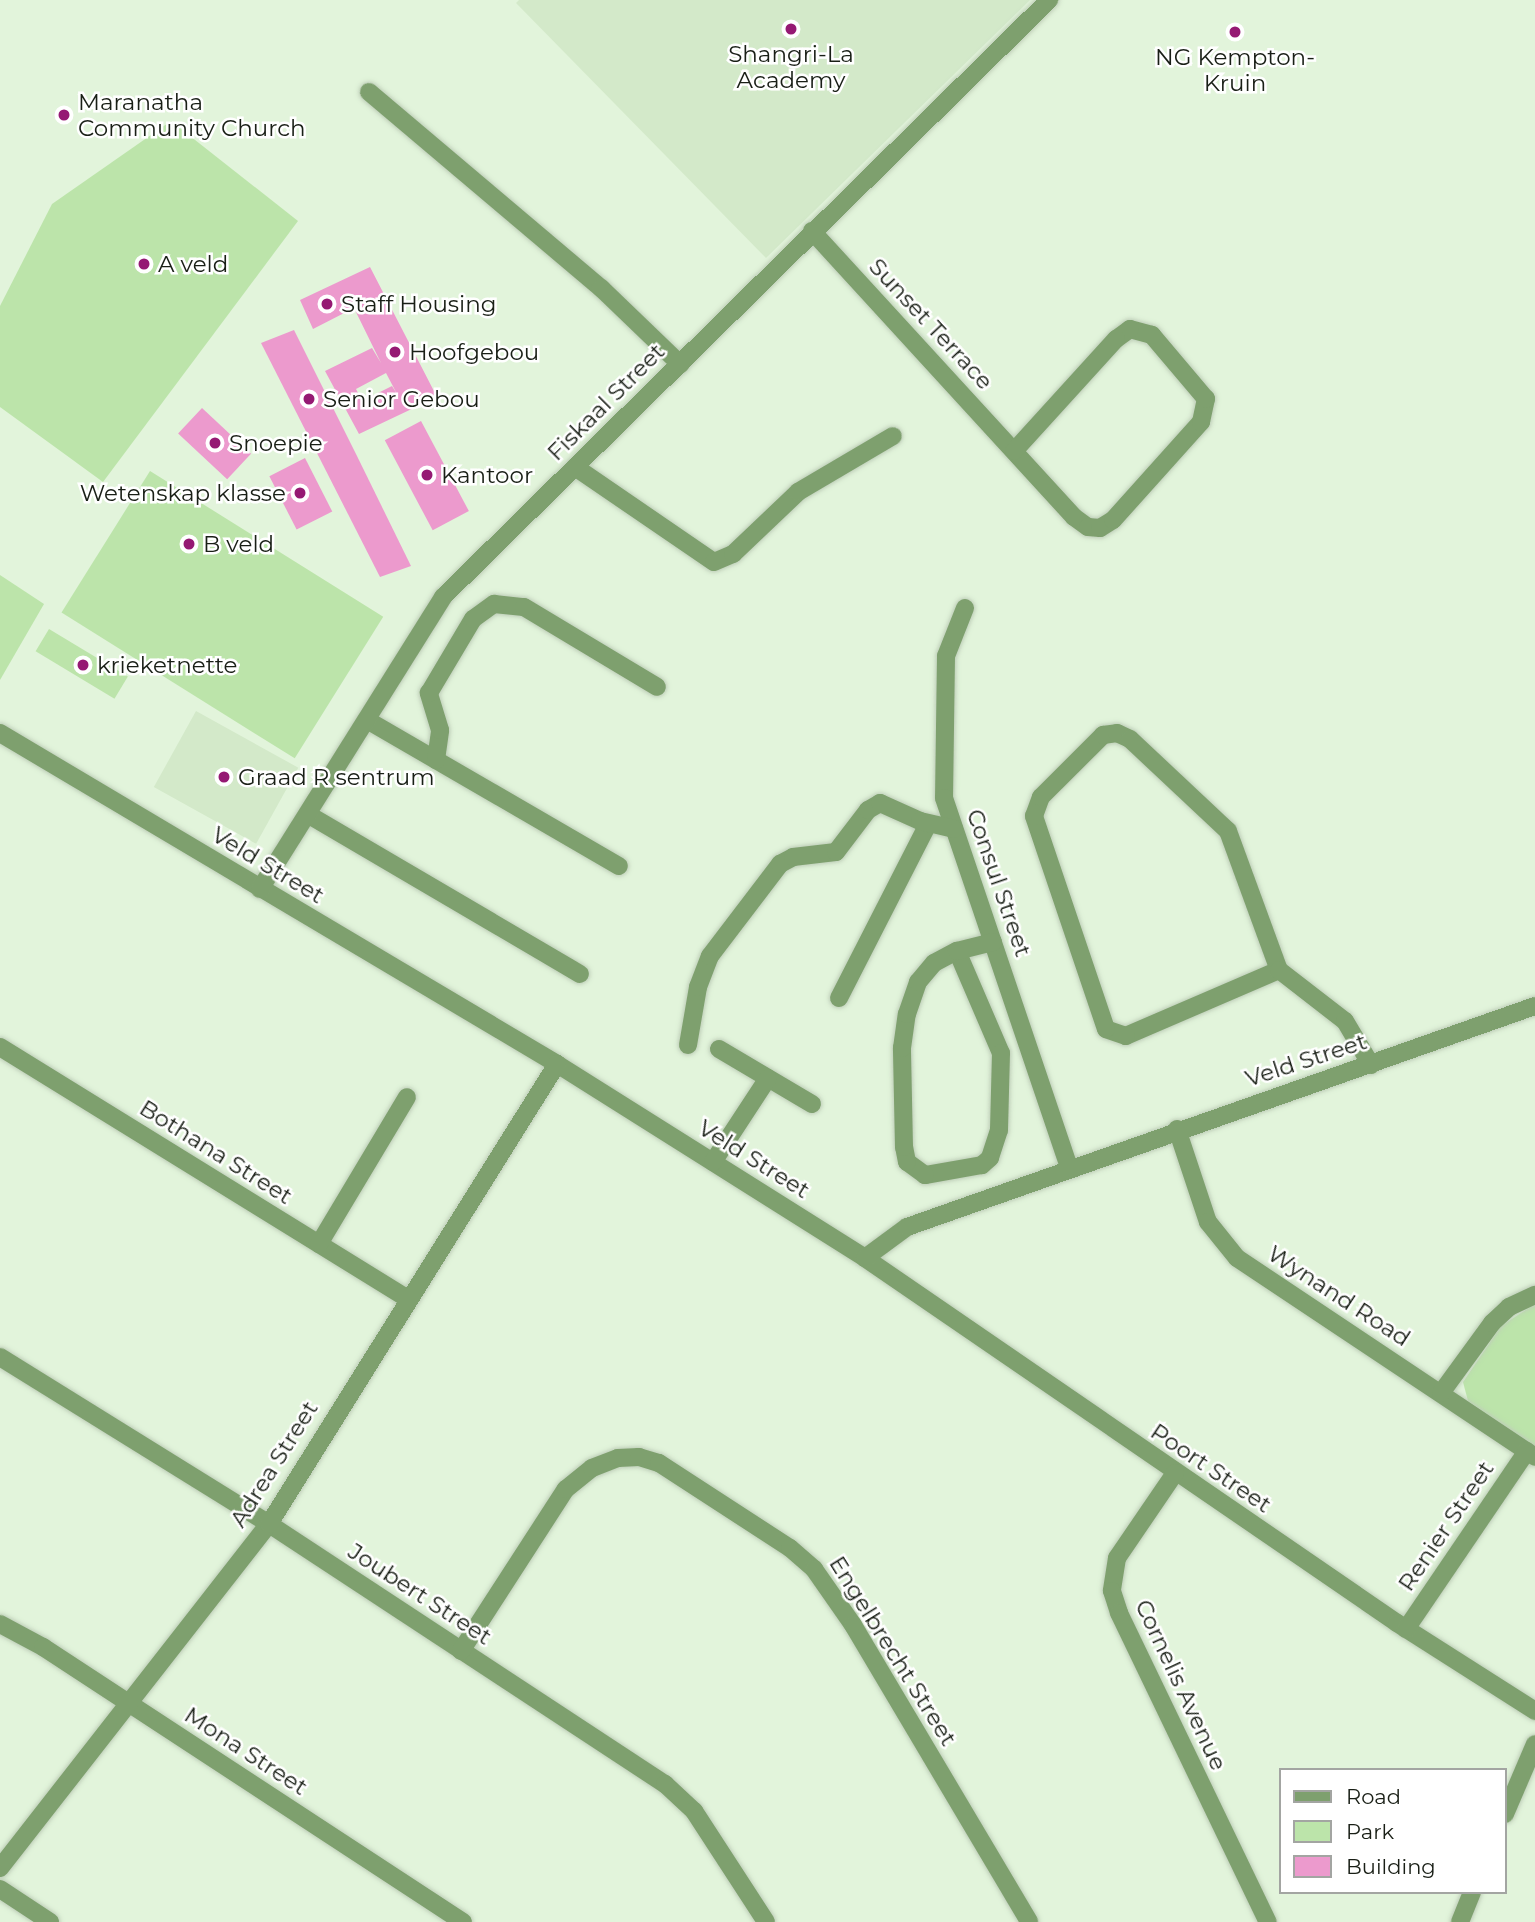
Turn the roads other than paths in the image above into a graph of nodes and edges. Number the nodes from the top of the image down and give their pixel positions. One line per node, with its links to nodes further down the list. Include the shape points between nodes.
1 (1049, 0): 3 (street, Fiskaal Street)
2 (369, 92): 4 (street, via 601,288)
3 (812, 231): 4 (street, Fiskaal Street); 6 (street, Sunset Terrace)
4 (680, 364): 7 (street, Fiskaal Street)
5 (892, 436): 7 (street, via 798,492 733,554 715,562)
6 (1014, 451): 6 (street, Sunset Terrace, via 1074,517 1100,528 1194,431 1205,414 1206,399 1152,335 1130,329)
7 (575, 467): 10 (street, Fiskaal Street, via 435,608)
8 (965, 608): 15 (street, Consul Street, via 945,664 944,793)
9 (657, 687): 12 (street, via 524,607 494,604 473,619 429,692 440,730)
10 (367, 720): 12 (street); 13 (street, Fiskaal Street)
11 (0, 733): 17 (street, Veld Street)
12 (436, 760): 16 (street)
13 (309, 816): 17 (street, Fiskaal Street); 21 (street)
14 (928, 824): 15 (street); 22 (street); 24 (street, via 880,803 868,810 836,852 793,857 780,864 710,956 698,987)
15 (954, 829): 18 (street, Consul Street)
16 (619, 866)
17 (260, 889): 27 (street, Veld Street)
18 (993, 942): 19 (street); 34 (street, Consul Street)
19 (957, 951): 19 (street, via 934,963 918,982 902,1048 905,1155 912,1168 925,1175 982,1165 990,1158 999,1130 1001,1053)
20 (1279, 970): 20 (street, via 1232,837 1130,738 1117,733 1103,735 1038,802 1034,816 1037,834 1098,1010 1113,1034 1138,1032); 28 (street, via 1345,1021)
21 (580, 974)
22 (839, 998)
23 (1535, 1006): 28 (street, Veld Street)
24 (688, 1045)
25 (0, 1046): 35 (street, Bothana Street)
26 (719, 1049): 29 (street)
27 (557, 1064): 33 (street, Veld Street); 38 (street, Adrea Street)
28 (1371, 1065): 32 (street, Veld Street)
29 (768, 1078): 31 (street); 33 (street)
30 (407, 1097): 35 (street)
31 (812, 1104)
32 (1177, 1129): 34 (street, Veld Street); 40 (street, Wynand Road, via 1202,1208 1224,1246)
33 (713, 1162): 36 (street, Veld Street)
34 (1069, 1168): 36 (street, Veld Street, via 907,1227)
35 (318, 1244): 38 (street, Bothana Street)
36 (865, 1258): 42 (street, Poort Street)
37 (1535, 1295): 40 (street, via 1508,1307 1492,1323)
38 (406, 1298): 43 (street, Adrea Street)
39 (0, 1357): 43 (street, Joubert Street)
40 (1441, 1393): 41 (street, Wynand Road)
41 (1531, 1454): 45 (street, Renier Street)
42 (1175, 1473): 45 (street, Poort Street); 58 (street, Cornelis Avenue, via 1117,1558 1112,1591)
43 (269, 1524): 46 (street, Joubert Street); 47 (street, Adrea Street)
44 (0, 1624): 47 (street, Mona Street)
45 (1406, 1629): 48 (street, Poort Street)
46 (461, 1651): 56 (street, Joubert Street, via 665,1784 694,1811); 57 (street, Engelbrecht Street, via 566,1489 592,1468 618,1458 639,1457 659,1463 790,1548 814,1569 853,1625)
47 (130, 1704): 51 (street, Adrea Street); 55 (street, Mona Street)
48 (1535, 1711)
49 (1535, 1744): 50 (street)
50 (1507, 1809)
51 (0, 1868)
52 (0, 1889): 54 (street)
53 (1471, 1894): 59 (street)
54 (50, 1922)
55 (463, 1922)
56 (766, 1922)
57 (1030, 1922)
58 (1268, 1922)
59 (1460, 1922)

